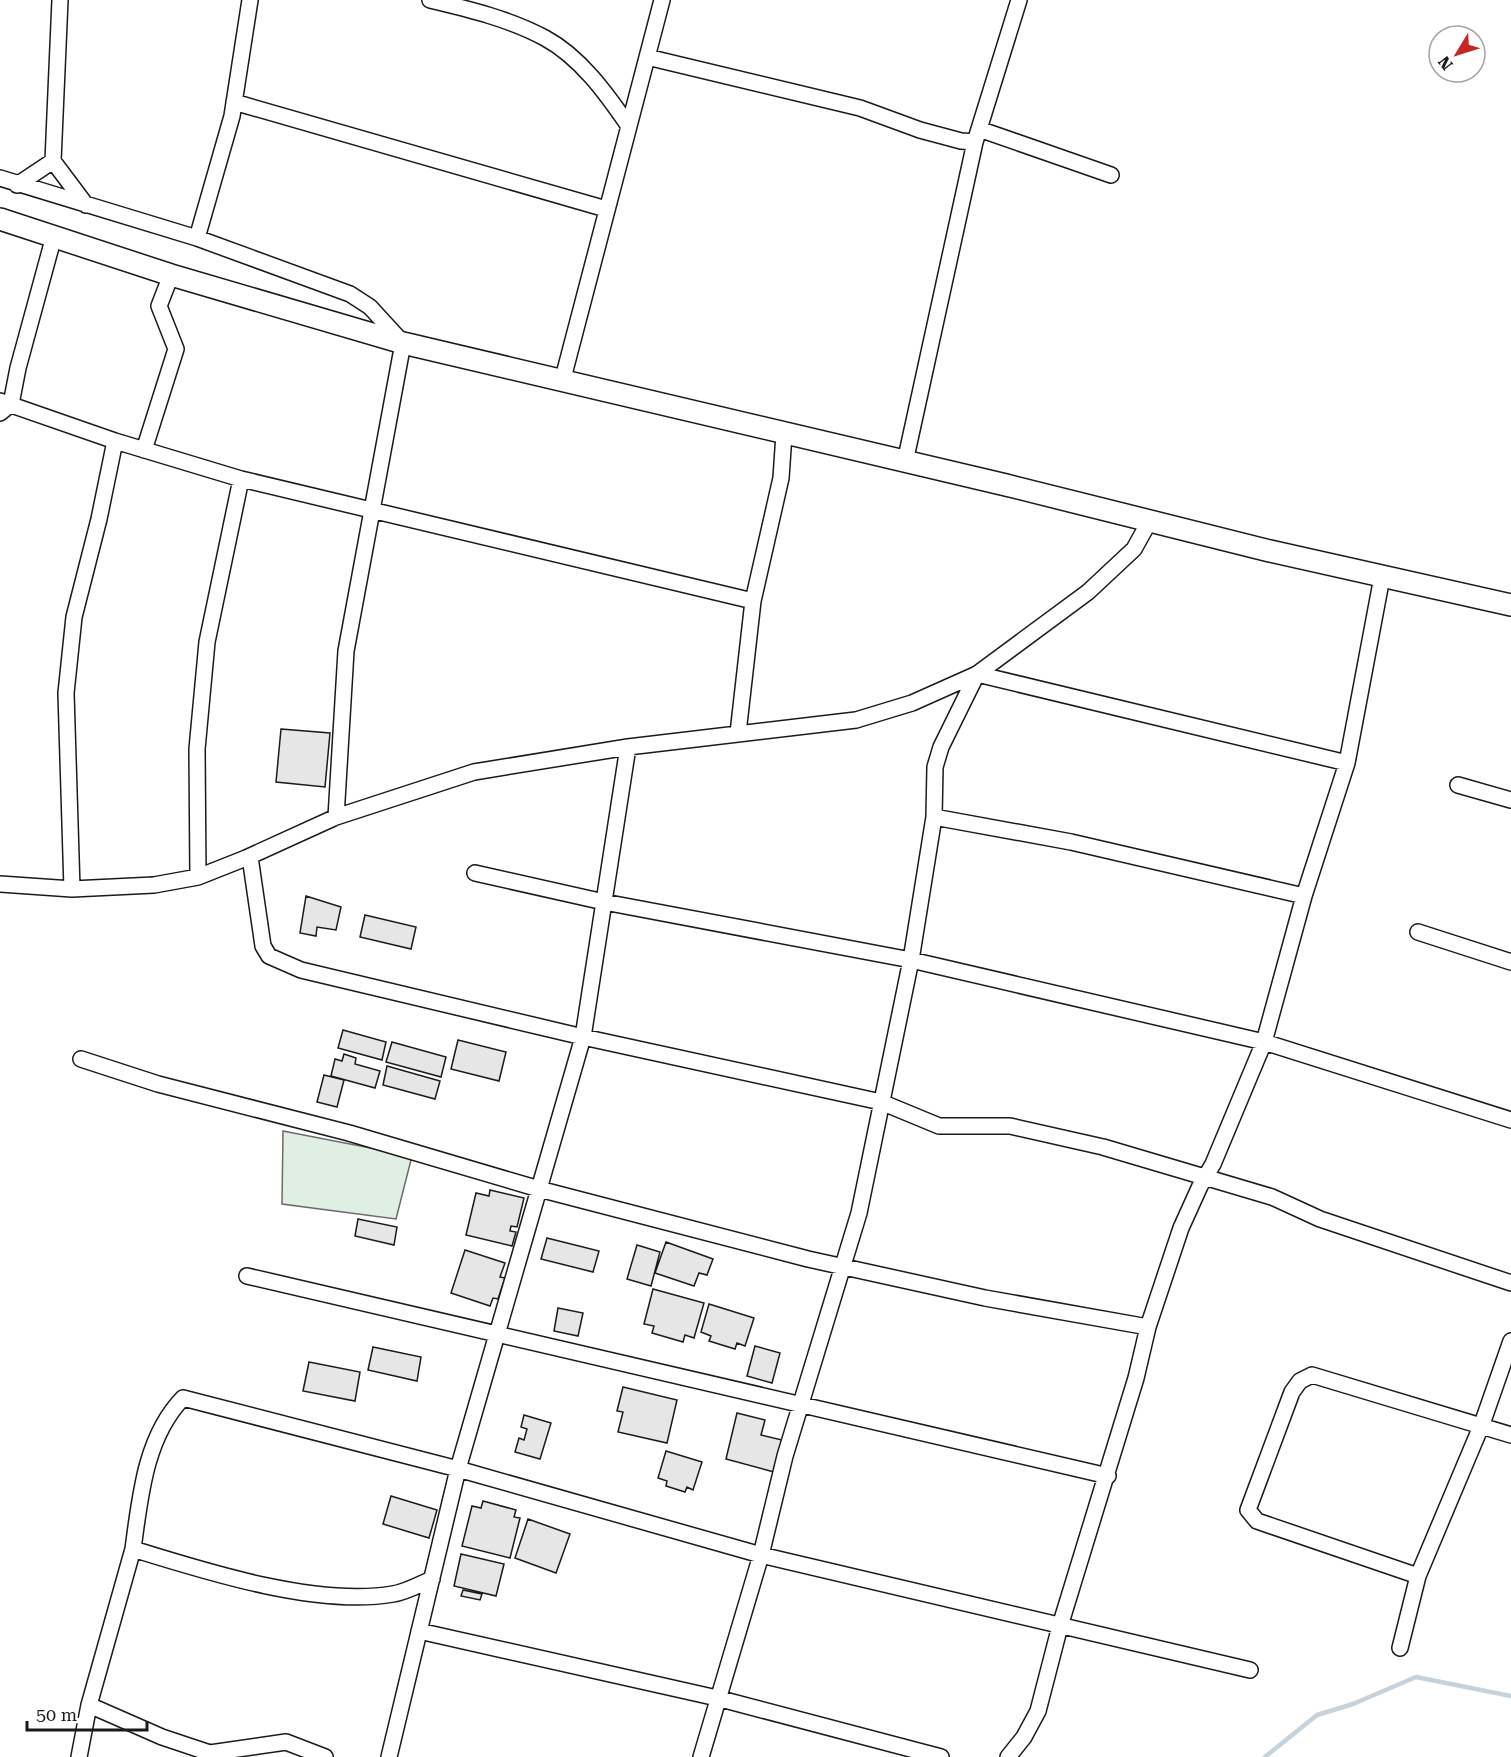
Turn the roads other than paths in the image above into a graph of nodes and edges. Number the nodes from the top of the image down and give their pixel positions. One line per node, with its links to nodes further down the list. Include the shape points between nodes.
1 (60, 0): 10 (street)
2 (250, 0): 7 (street)
3 (430, 0): 8 (street, via 516,25 547,39 579,65)
4 (662, 0): 6 (street)
5 (1015, 1): 9 (street)
6 (647, 57): 8 (street); 9 (street, via 860,108 961,141)
7 (234, 102): 15 (street); 18 (street)
8 (628, 125): 15 (street)
9 (977, 135): 11 (street); 26 (street)
10 (53, 161): 13 (street); 14 (street)
11 (1111, 175)
12 (0, 178): 13 (street)
13 (17, 185): 14 (street)
14 (86, 205): 18 (street)
15 (606, 210): 21 (street)
16 (0, 219): 17 (street)
17 (54, 236): 19 (street); 22 (street)
18 (196, 238): 20 (street, via 350,294 370,306)
19 (171, 275): 20 (street); 25 (street, via 159,306 176,349)
20 (403, 343): 21 (street); 28 (street)
21 (562, 382): 23 (street)
22 (4, 406): 24 (street)
23 (784, 434): 26 (street); 31 (street, via 781,478)
24 (114, 441): 25 (street); 45 (street, via 74,617 66,693)
25 (144, 450): 27 (street)
26 (905, 462): 29 (street)
27 (241, 479): 28 (street); 43 (street, via 207,642 197,749)
28 (372, 510): 31 (street); 39 (street, via 346,651)
29 (1149, 522): 30 (street); 33 (street, via 1134,549 1088,592)
30 (1382, 577): 32 (street); 36 (street)
31 (753, 602): 34 (street)
32 (1511, 605)
33 (977, 674): 34 (street, via 912,703 856,720); 36 (street); 40 (street, via 941,747 935,767)
34 (738, 734): 35 (street)
35 (628, 747): 39 (street, via 474,771); 47 (street)
36 (1347, 763): 46 (street)
37 (1458, 785): 38 (street)
38 (1511, 800)
39 (336, 817): 41 (street)
40 (934, 817): 46 (street, via 1071,842); 49 (street)
41 (250, 857): 43 (street); 51 (street, via 258,927 269,956 301,970)
42 (475, 873): 47 (street)
43 (198, 877): 45 (street, via 154,885)
44 (0, 884): 45 (street)
45 (72, 889)
46 (1304, 896): 52 (street)
47 (604, 902): 49 (street); 51 (street)
48 (1418, 932): 50 (street)
49 (911, 960): 52 (street); 54 (street)
50 (1511, 962)
51 (583, 1037): 54 (street); 57 (street)
52 (1264, 1042): 55 (street); 56 (street, via 1214,1164)
53 (81, 1059): 57 (street, via 158,1084 349,1133)
54 (880, 1102): 56 (street, via 939,1126 1020,1128 1135,1155); 58 (street, via 859,1213)
55 (1511, 1120)
56 (1204, 1178): 60 (street, via 1272,1197 1320,1219); 61 (street, via 1181,1228)
57 (539, 1189): 58 (street); 62 (street)
58 (844, 1266): 61 (street, via 1019,1305); 64 (street)
59 (247, 1276): 62 (street)
60 (1511, 1283)
61 (1148, 1328): 68 (street)
62 (497, 1333): 64 (street); 67 (street)
63 (1511, 1341): 65 (street)
64 (800, 1407): 68 (street); 70 (street)
65 (1482, 1424): 66 (street); 71 (street); 71 (street, via 1312,1375 1300,1381 1292,1392 1248,1510 1257,1521)
66 (1511, 1435)
67 (458, 1468): 69 (street, via 183,1398 163,1422 142,1481); 70 (street); 72 (street)
68 (1108, 1476): 73 (street)
69 (133, 1549): 72 (street, via 257,1582 347,1598 396,1594); 78 (street)
70 (761, 1555): 73 (street); 77 (street)
71 (1418, 1576): 75 (street)
72 (432, 1579): 74 (street)
73 (1060, 1626): 76 (street); 84 (street, via 1038,1711)
74 (419, 1631): 77 (street); 81 (street)
75 (1400, 1648)
76 (1250, 1670)
77 (717, 1698): 82 (street); 83 (street)
78 (89, 1705): 79 (street); 80 (street, via 210,1753 286,1742)
79 (79, 1757)
80 (325, 1757)
81 (389, 1757)
82 (701, 1757)
83 (941, 1757)
84 (1008, 1757)

